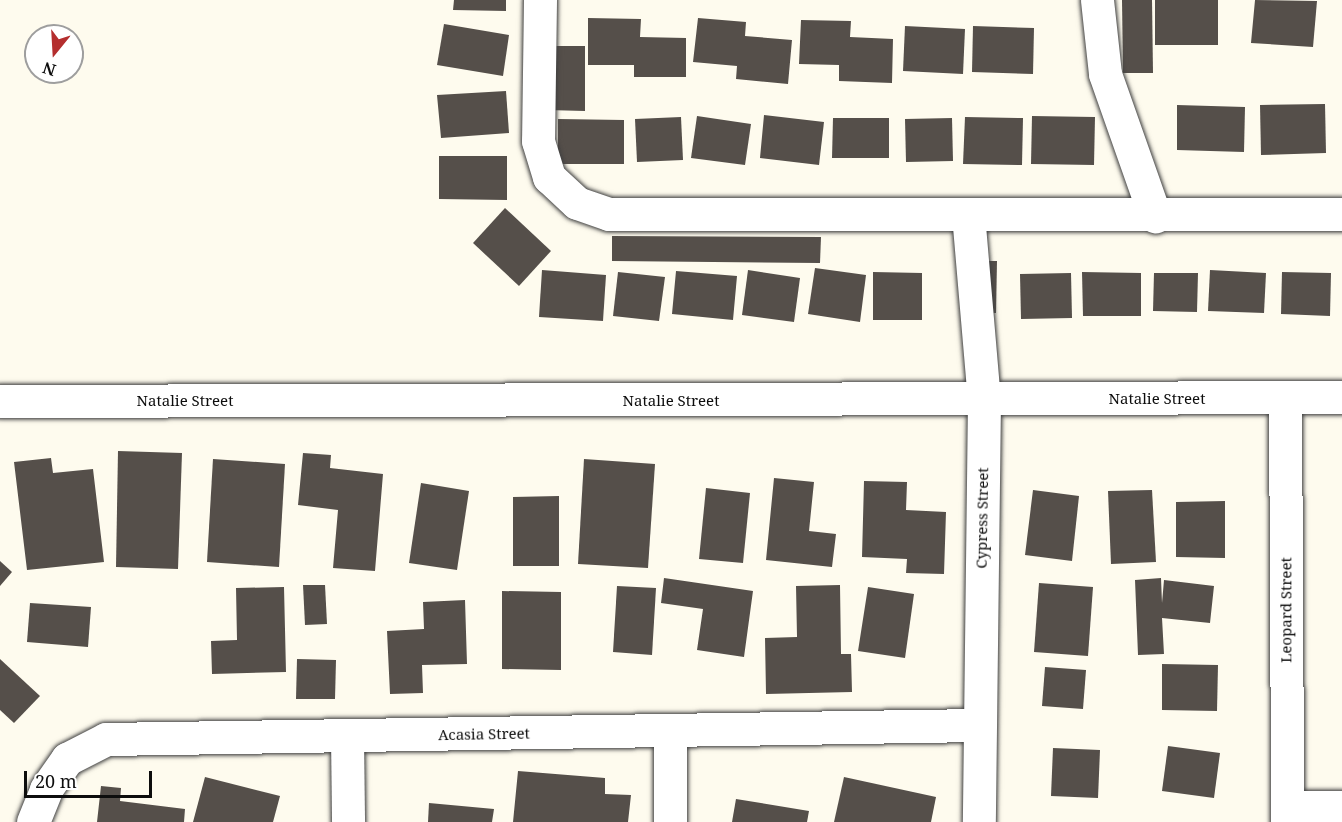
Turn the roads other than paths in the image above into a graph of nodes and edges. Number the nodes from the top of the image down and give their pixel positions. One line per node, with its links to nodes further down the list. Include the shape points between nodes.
1 (540, 0): 3 (street, via 538,141 549,177 577,203 609,214)
2 (1097, 0): 5 (street, via 1105,74)
3 (968, 214): 5 (street); 8 (street, Cypress Street)
4 (1342, 214): 5 (street)
5 (1155, 216)
6 (1342, 397): 7 (street, Natalie Street)
7 (1286, 398): 8 (street, Natalie Street); 14 (street, Leopard Street)
8 (984, 400): 9 (street, Natalie Street); 10 (street, Cypress Street)
9 (0, 401)
10 (978, 725): 11 (street, Acasia Street); 18 (street, Cypress Street)
11 (670, 731): 12 (street, Acasia Street); 17 (street)
12 (347, 736): 15 (street, Acasia Street, via 106,739 67,759 45,789); 16 (street)
13 (1342, 807): 14 (street)
14 (1287, 815)
15 (33, 822)
16 (348, 822)
17 (670, 822)
18 (979, 822)

